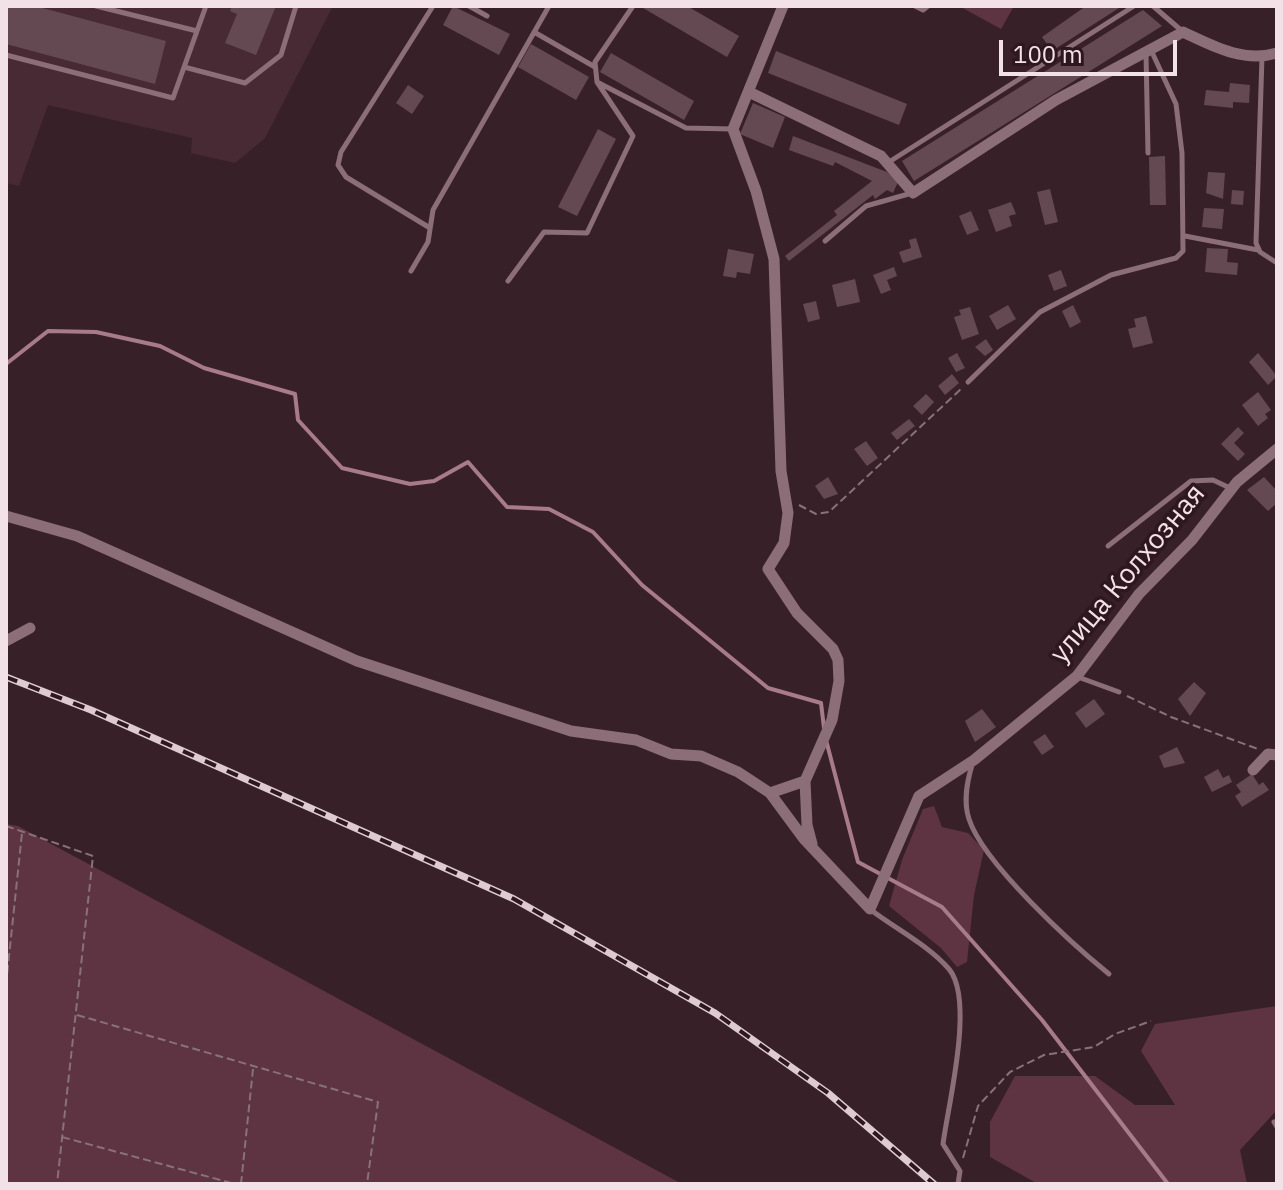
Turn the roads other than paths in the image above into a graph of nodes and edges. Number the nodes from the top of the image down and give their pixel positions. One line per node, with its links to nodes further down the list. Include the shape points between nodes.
1 (96, 6): 14 (lane)
2 (206, 6): 14 (lane)
3 (296, 6): 21 (lane, via 281,55 245,83)
4 (433, 6): 29 (lane, via 341,152 338,165 346,177)
5 (469, 6): 13 (lane)
6 (549, 6): 15 (lane)
7 (633, 6): 22 (lane)
8 (782, 6): 24 (street)
9 (915, 6): 10 (lane)
10 (928, 6)
11 (1134, 6): 27 (lane)
12 (1153, 6): 16 (lane)
13 (487, 16)
14 (197, 31): 21 (lane)
15 (534, 32): 22 (lane); 29 (lane, via 433,210)
16 (1183, 32): 17 (street); 20 (street, via 1223,50)
17 (1148, 50): 26 (lane); 28 (street, via 1056,100); 30 (lane, via 1176,104)
18 (1277, 53): 20 (street)
19 (6, 55): 21 (lane, via 173,98)
20 (1262, 56): 32 (lane)
21 (184, 67)
22 (595, 67): 23 (lane)
23 (597, 82): 25 (lane, via 686,128); 35 (lane, via 633,136 587,233 544,232)
24 (751, 93): 25 (street); 27 (street)
25 (733, 129): 48 (street, via 774,259 787,534 768,569 797,613 833,649 839,671 832,720)
26 (1148, 153)
27 (889, 162): 28 (street)
28 (913, 193): 31 (lane, via 866,206)
29 (430, 228): 34 (lane)
30 (1185, 236): 32 (lane); 36 (lane, via 1176,258 1111,275 1031,318)
31 (825, 241)
32 (1258, 250): 33 (lane)
33 (1277, 263)
34 (411, 271)
35 (508, 281)
36 (968, 382)
37 (1277, 449): 38 (street, улица Колхозная)
38 (1232, 489): 40 (lane, via 1213,480 1191,481); 43 (street, улица Колхозная, via 1139,594)
39 (6, 516): 49 (street, via 77,536 357,661 571,731 701,756)
40 (1108, 546)
41 (30, 628): 42 (street)
42 (6, 641)
43 (1077, 676): 44 (lane); 46 (street, улица Колхозная)
44 (1119, 692)
45 (1273, 754): 47 (street)
46 (974, 760): 51 (street, улица Колхозная, via 919,796); 52 (lane, via 966,802 977,836 1012,880)
47 (1253, 770)
48 (805, 781): 49 (street); 50 (street)
49 (770, 793): 50 (street)
50 (814, 848): 51 (street)
51 (870, 909): 53 (lane, via 926,949 955,979 957,1054 943,1144 960,1171)
52 (1109, 974)
53 (958, 1184)

